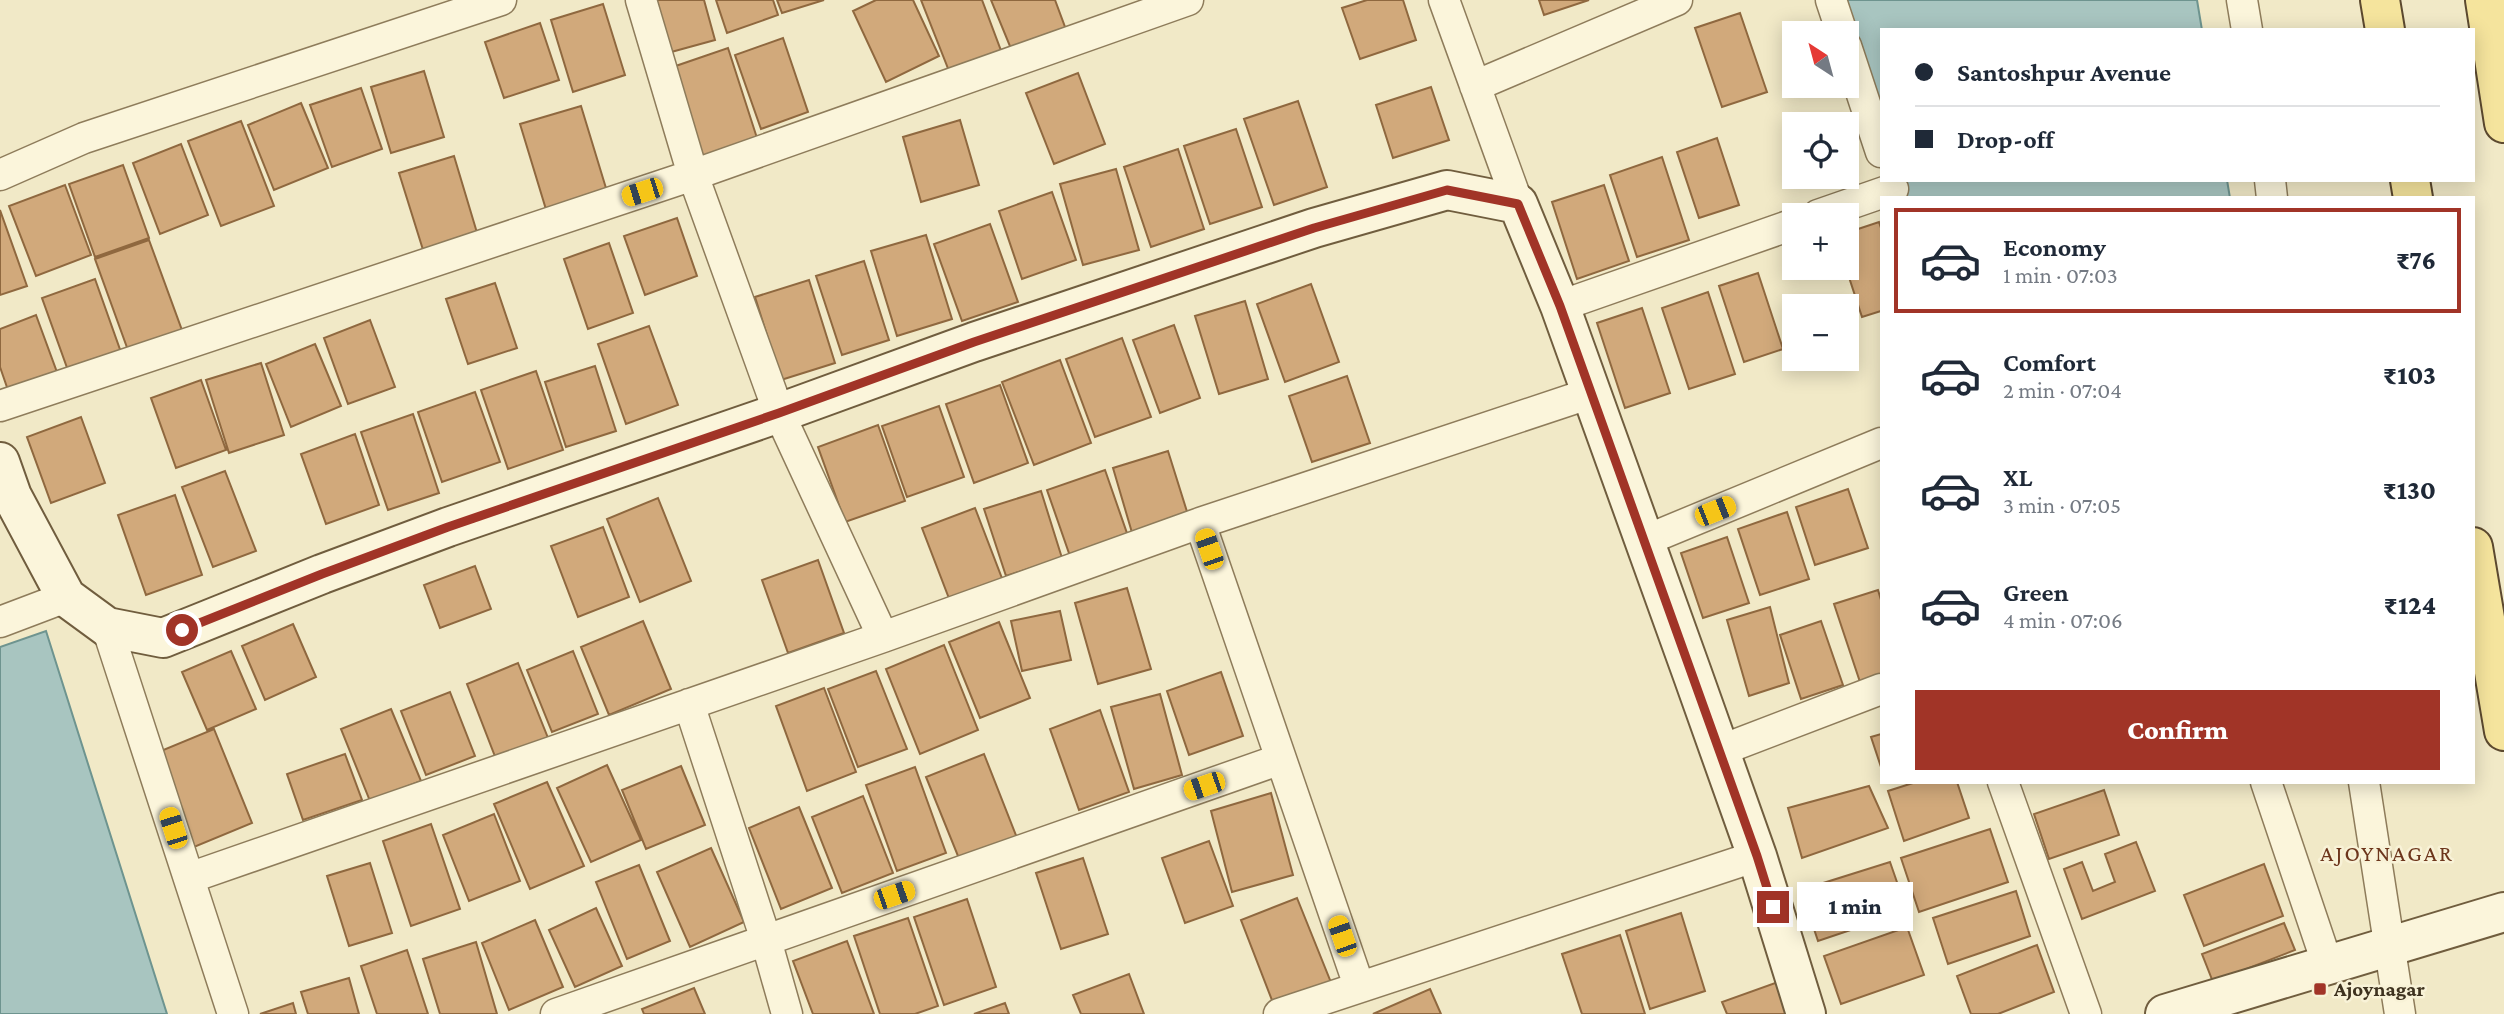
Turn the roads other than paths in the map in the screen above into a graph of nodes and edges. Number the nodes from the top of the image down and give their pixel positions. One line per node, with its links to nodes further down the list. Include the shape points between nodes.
1 (501, 0): 17 (street, via 84,138)
2 (641, 0): 18 (street)
3 (1188, 0): 18 (street)
4 (1444, 0): 14 (street)
5 (1677, 0): 14 (street)
6 (1831, 0): 10 (street)
7 (2242, 0): 11 (street)
8 (2380, 0): 12 (main road)
9 (2485, 0): 15 (main road)
10 (1838, 21)
11 (2247, 28)
12 (2385, 28)
13 (1859, 85): 16 (street)
14 (1475, 86): 21 (street)
15 (2504, 123)
16 (1880, 149)
17 (0, 175)
18 (693, 175): 25 (street); 26 (street)
19 (1894, 189): 20 (street)
20 (1853, 203)
21 (1518, 204): 23 (main road); 26 (main road, via 1447,190 1428,195 1314,228 974,342)
22 (1782, 228): 23 (street)
23 (1560, 306): 24 (main road)
24 (1591, 393): 29 (street); 30 (main road)
25 (0, 406)
26 (779, 413): 34 (main road, via 448,527 163,638); 35 (street)
27 (1880, 443): 30 (street)
28 (0, 462): 32 (main road, via 12,496)
29 (1200, 523): 35 (street); 40 (street)
30 (1644, 541): 39 (main road)
31 (2475, 559): 38 (main road)
32 (66, 597): 33 (street); 34 (main road)
33 (0, 622)
34 (107, 627): 45 (street)
35 (883, 637): 37 (street)
36 (1880, 689): 39 (street)
37 (688, 704): 45 (street); 47 (street)
38 (2504, 731)
39 (1719, 751): 44 (main road)
40 (1281, 759): 47 (street); 50 (street)
41 (2004, 784): 56 (street)
42 (2267, 784): 49 (street)
43 (2364, 784): 48 (street)
44 (1757, 856): 50 (street); 55 (main road)
45 (189, 878): 51 (street)
46 (2504, 912): 48 (main road)
47 (766, 940): 52 (street); 53 (street)
48 (2389, 948): 49 (main road); 58 (street)
49 (2328, 966): 57 (main road)
50 (1359, 986): 54 (street)
51 (233, 1014)
52 (556, 1014)
53 (787, 1014)
54 (1279, 1014)
55 (1806, 1014)
56 (2086, 1014)
57 (2165, 1014)
58 (2400, 1014)

